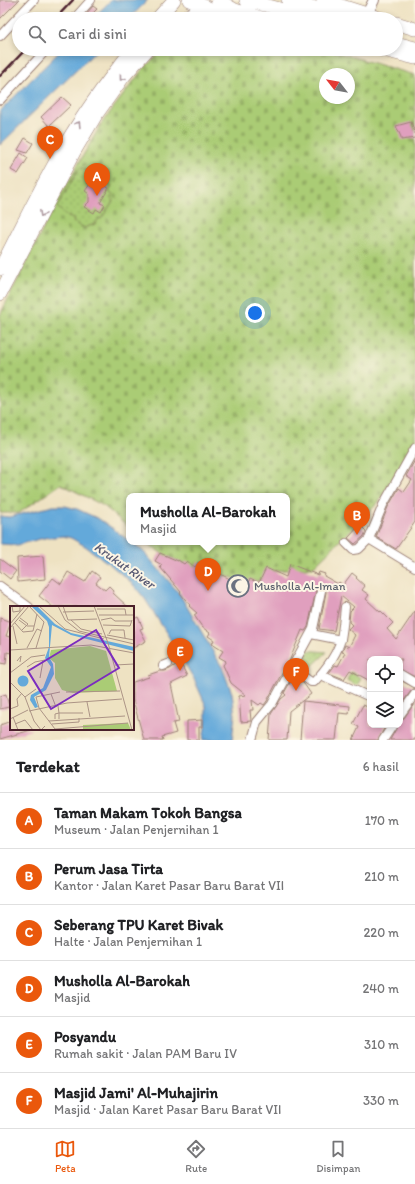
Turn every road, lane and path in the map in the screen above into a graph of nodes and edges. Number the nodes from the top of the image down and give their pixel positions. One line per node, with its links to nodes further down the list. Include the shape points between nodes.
1 (34, 0): 11 (street)
2 (91, 0): 12 (street)
3 (174, 0): 13 (main road)
4 (190, 0): 9 (main road); 14 (main road)
5 (246, 0): 18 (main road)
6 (288, 0): 19 (main road)
7 (323, 0): 20 (main road)
8 (374, 0): 21 (street)
9 (216, 5): 10 (main road); 15 (main road)
10 (237, 5): 16 (main road); 17 (main road)
11 (23, 12)
12 (80, 12)
13 (164, 12)
14 (180, 12)
15 (193, 12)
16 (251, 12)
17 (267, 12)
18 (291, 12)
19 (329, 12)
20 (360, 12)
21 (367, 12)
22 (12, 23): 26 (street)
23 (403, 25): 24 (main road)
24 (415, 29)
25 (403, 34): 27 (main road)
26 (0, 36)
27 (415, 37)
28 (403, 45): 29 (main road)
29 (415, 48)
30 (403, 55): 34 (main road)
31 (40, 56): 35 (street)
32 (127, 56): 36 (main road, one-way to 32, via 64,148 88,109)
33 (142, 56): 36 (main road, one-way to 36, via 96,115 74,152)
34 (415, 58)
35 (0, 100)
36 (55, 177): 37 (main road)
37 (48, 190): 38 (main road); 39 (main road, one-way to 39)
38 (0, 269)
39 (0, 294)
40 (415, 448): 41 (street, via 383,505)
41 (369, 539): 42 (street, via 356,550); 43 (street)
42 (346, 543)
43 (415, 567)
44 (0, 586): 46 (street)
45 (321, 591): 48 (street)
46 (25, 605)
47 (346, 607): 49 (street)
48 (311, 634): 49 (street); 50 (street)
49 (341, 640): 51 (street)
50 (292, 668): 51 (street, via 311,682); 58 (street, via 272,704 257,722)
51 (320, 675): 55 (street)
52 (403, 676): 53 (street)
53 (415, 683)
54 (415, 694): 56 (street)
55 (367, 697)
56 (403, 711)
57 (391, 728): 59 (street)
58 (252, 740)
59 (383, 740)

